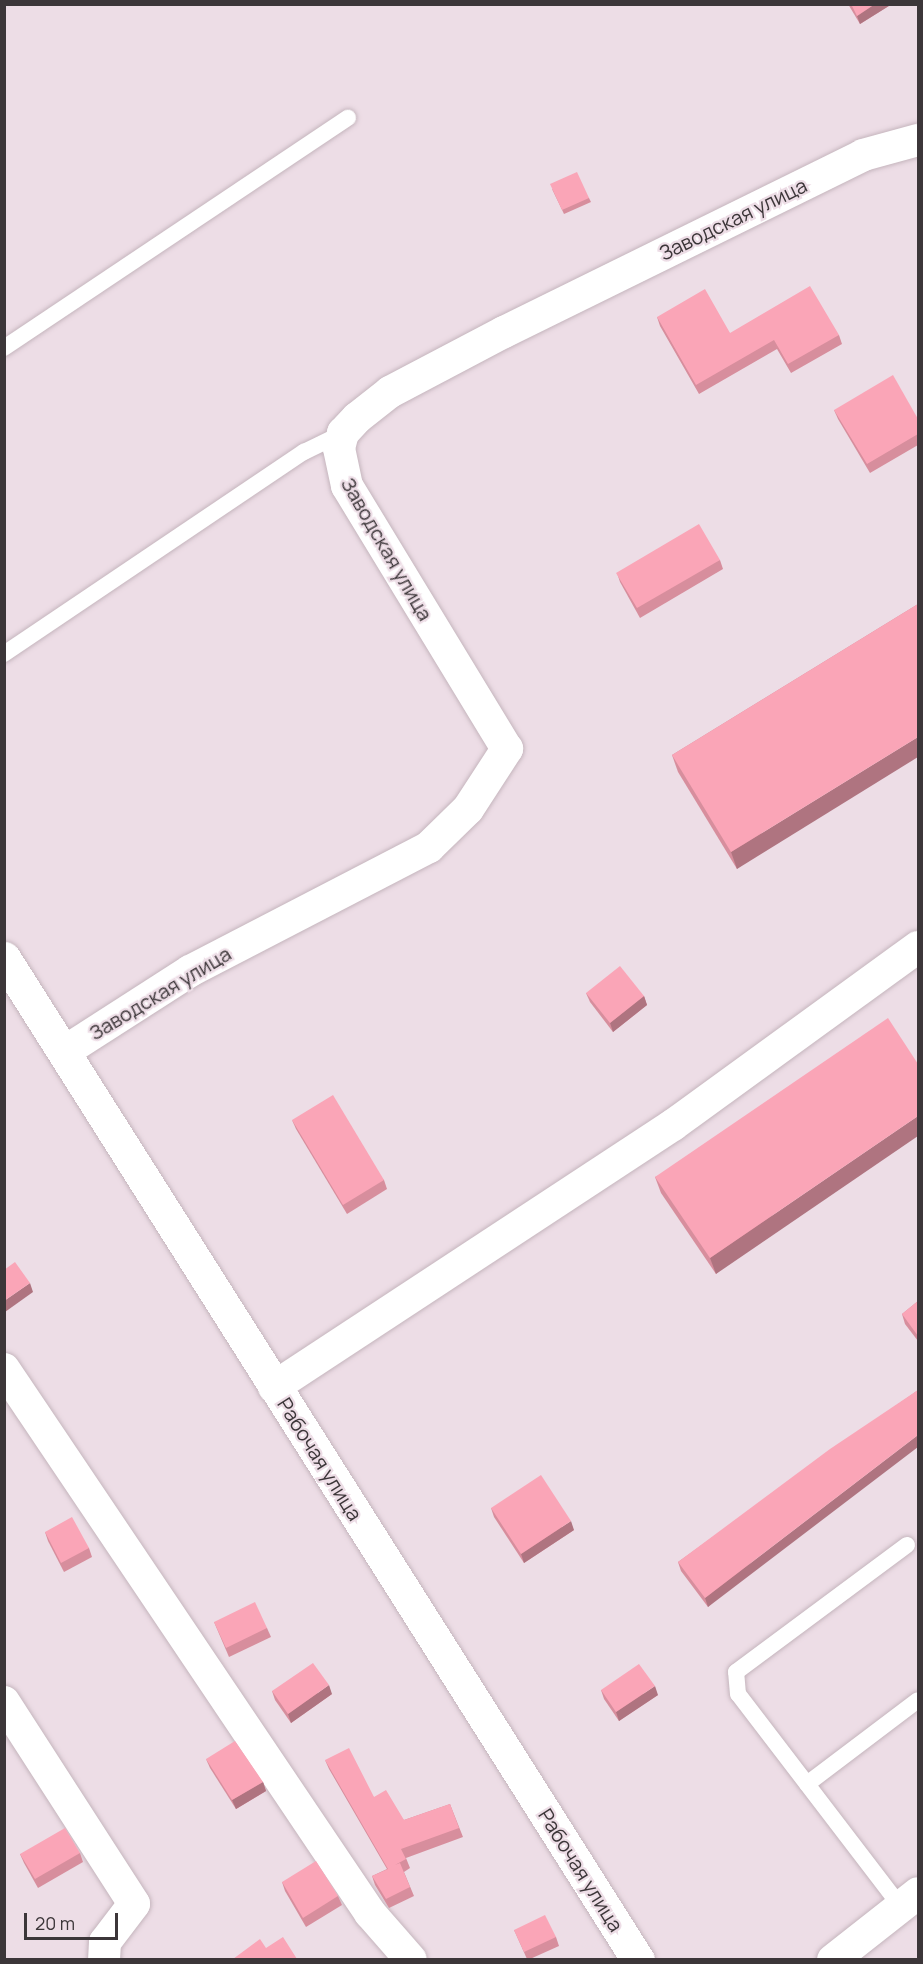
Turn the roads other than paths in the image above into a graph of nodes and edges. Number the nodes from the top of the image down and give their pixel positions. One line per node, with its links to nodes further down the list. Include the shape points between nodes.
1 (348, 118): 3 (lane)
2 (918, 140): 4 (street, Заводская улица, via 863,155 504,332 390,392)
3 (4, 348)
4 (343, 433): 5 (lane, via 304,452); 8 (street, Заводская улица, via 340,461 347,486 507,749 468,809 429,848 190,971)
5 (4, 654)
6 (918, 947): 10 (street, via 673,1125)
7 (4, 958): 8 (street, Рабочая улица)
8 (64, 1052): 10 (street, Рабочая улица)
9 (4, 1369): 17 (street, via 370,1913)
10 (274, 1387): 18 (street, Рабочая улица)
11 (907, 1545): 14 (lane, via 736,1672 738,1694)
12 (918, 1700): 14 (lane)
13 (4, 1702): 16 (street, via 134,1904 105,1942)
14 (807, 1784): 15 (lane)
15 (910, 1900): 19 (street)
16 (104, 1959)
17 (411, 1959)
18 (638, 1959)
19 (833, 1959)

